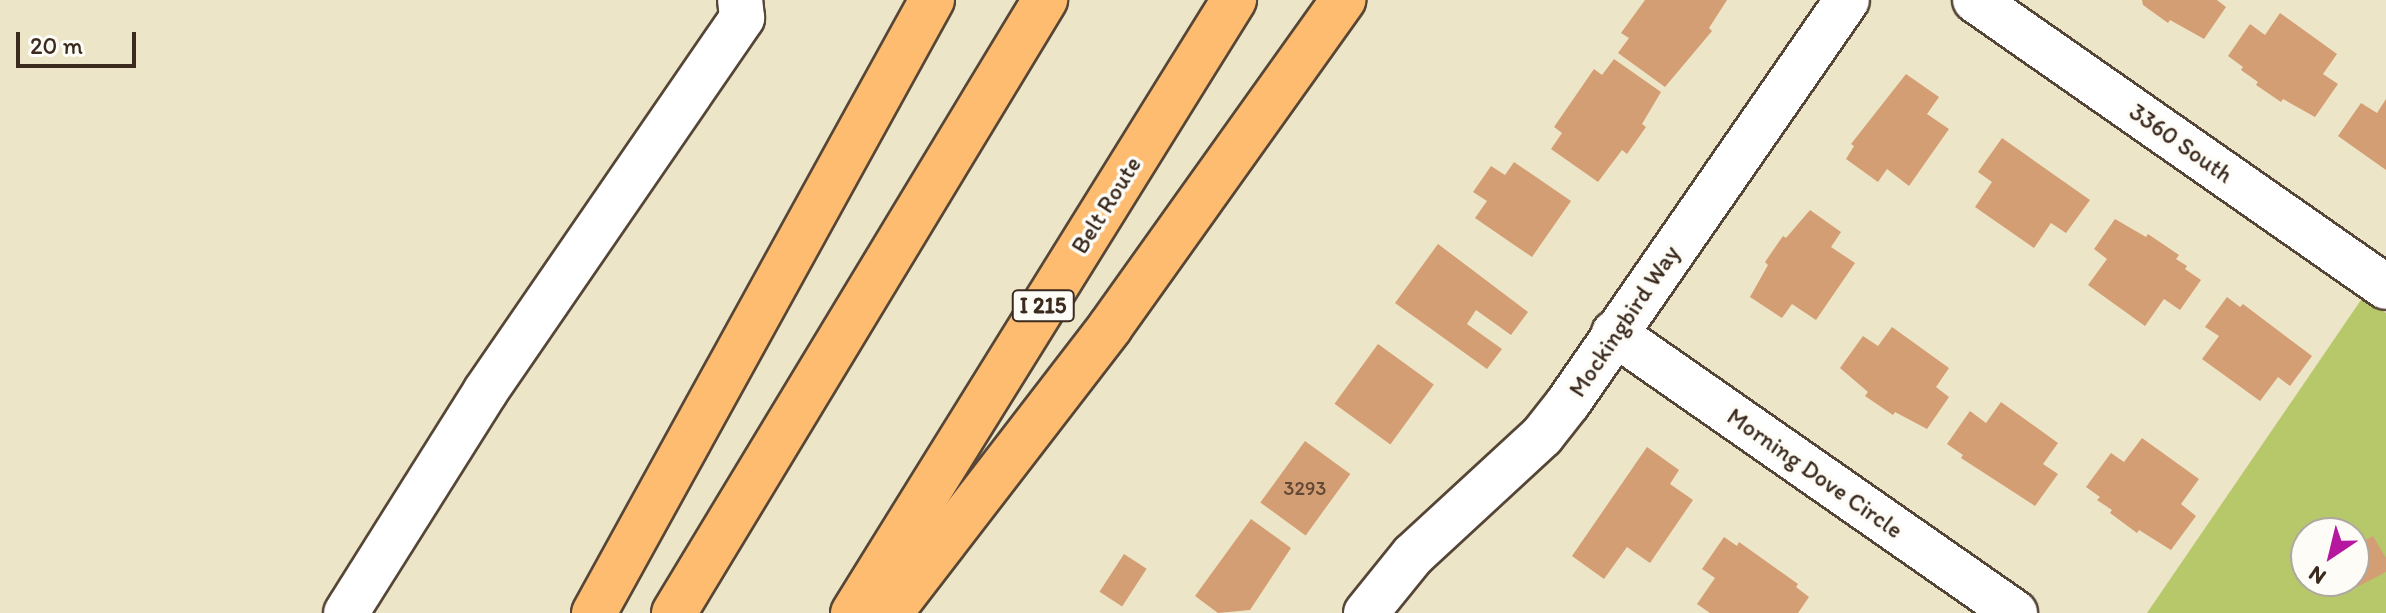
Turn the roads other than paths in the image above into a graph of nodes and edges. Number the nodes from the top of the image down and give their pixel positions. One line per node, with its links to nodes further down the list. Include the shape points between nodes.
1 (740, 0): 10 (street, via 742,18 485,392)
2 (932, 0): 11 (highway)
3 (1045, 0): 12 (highway)
4 (1234, 0): 13 (highway, Belt Route / I 215)
5 (1343, 0): 14 (highway, via 1128,304)
6 (1847, 0): 9 (street, Mockingbird Way)
7 (1975, 0): 8 (street, 3360 South)
8 (2386, 287)
9 (1614, 333): 15 (street, Mockingbird Way, via 1542,436 1413,555); 16 (street, Morning Dove Circle)
10 (346, 613)
11 (594, 613)
12 (674, 613)
13 (853, 613)
14 (890, 613)
15 (1366, 613)
16 (2015, 613)

